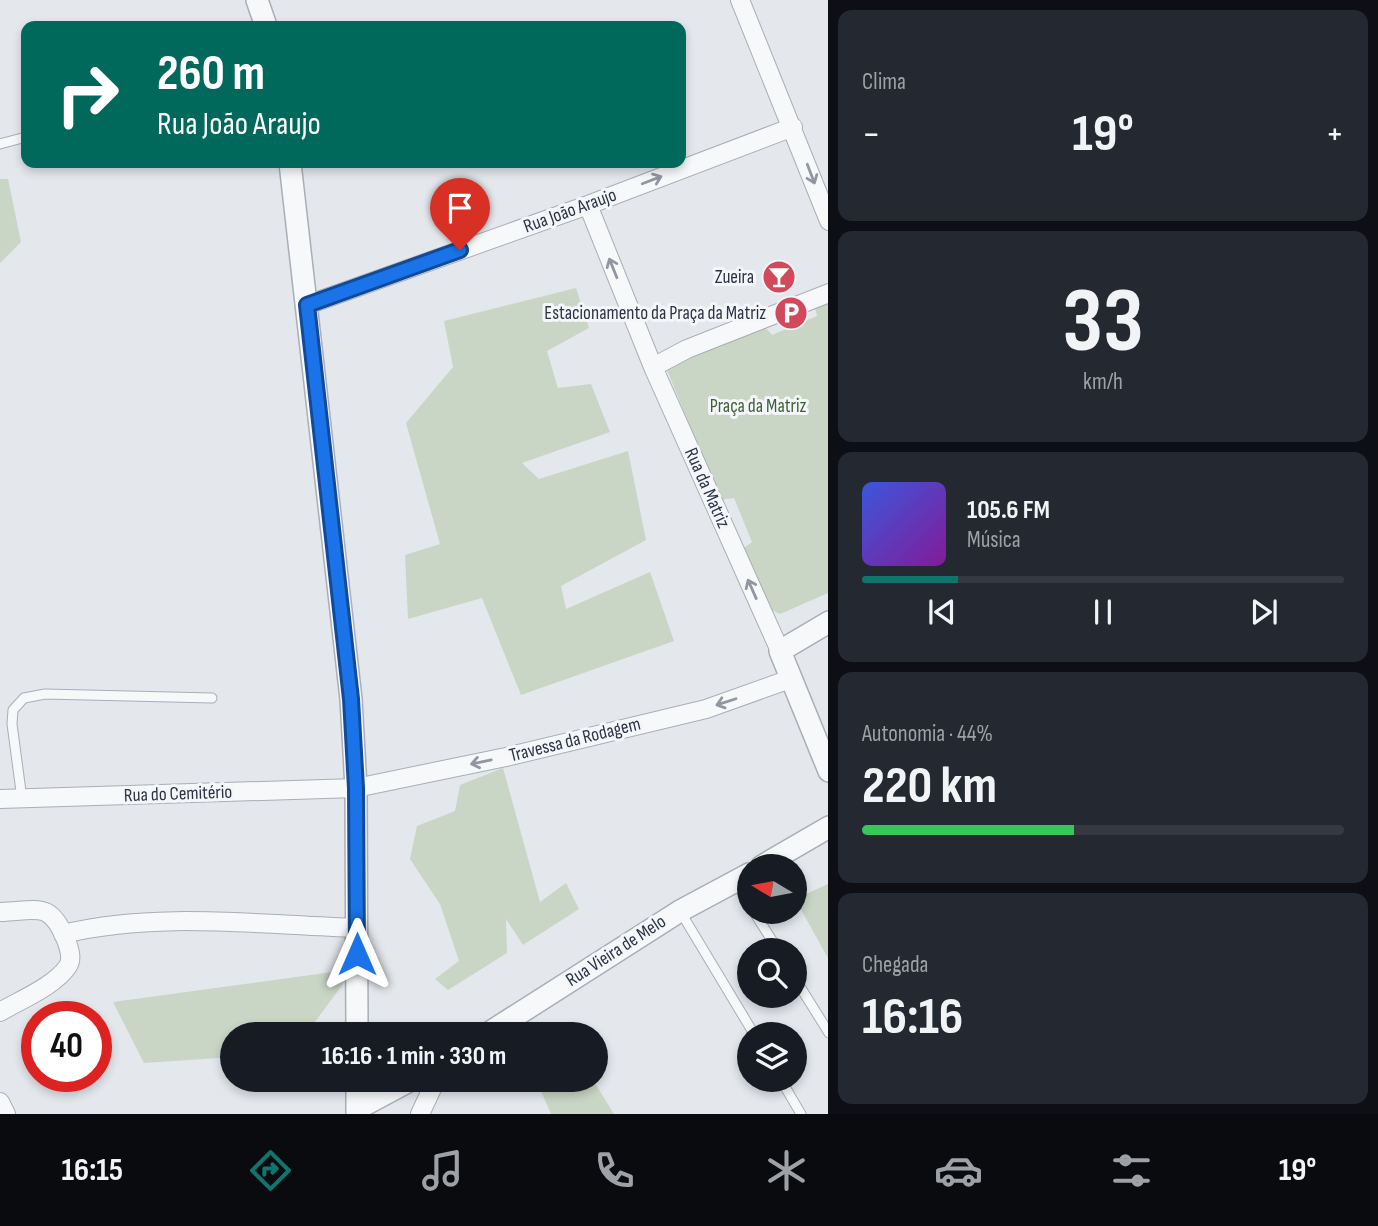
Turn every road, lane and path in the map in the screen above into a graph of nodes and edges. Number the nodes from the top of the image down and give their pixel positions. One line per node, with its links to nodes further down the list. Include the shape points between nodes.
1 (257, 0): 3 (street)
2 (740, 0): 4 (street)
3 (264, 21)
4 (793, 127): 9 (street, Rua João Araujo, one-way to 4); 11 (street, one-way to 11)
5 (21, 138): 6 (lane)
6 (0, 144)
7 (291, 168): 13 (street)
8 (686, 168): 10 (street, Rua João Araujo, one-way to 8)
9 (686, 168)
10 (589, 205): 13 (street, Rua João Araujo); 14 (street, Rua da Matriz, one-way to 10)
11 (828, 221)
12 (828, 293): 14 (street)
13 (307, 305): 20 (street, via 351,699)
14 (653, 367): 16 (street, Rua da Matriz, one-way to 14)
15 (828, 622): 16 (street)
16 (780, 651): 17 (street, Rua da Matriz)
17 (790, 679): 19 (street, Rua da Matriz); 20 (street, Travessa da Rodagem, one-way to 20, via 706,709)
18 (212, 698): 22 (lane, via 45,694 24,698 13,710 12,724)
19 (828, 771)
20 (356, 788): 22 (street, Rua do Cemitério); 28 (street)
21 (0, 799): 22 (street, Rua do Cemitério)
22 (22, 799)
23 (828, 827): 24 (street)
24 (782, 854)
25 (737, 881): 26 (street, Rua Vieira de Melo)
26 (680, 911): 33 (street, Rua Vieira de Melo); 34 (lane)
27 (0, 912): 29 (street, via 43,911 58,919)
28 (356, 928): 29 (street, via 157,923 105,924); 32 (street)
29 (63, 933): 31 (street, via 70,951 69,966)
30 (807, 998): 35 (lane)
31 (0, 1012)
32 (357, 1022)
33 (506, 1022)
34 (747, 1022)
35 (828, 1033)
36 (356, 1092): 41 (street)
37 (389, 1092): 41 (street)
38 (430, 1092): 43 (street)
39 (788, 1092): 44 (lane)
40 (0, 1102): 42 (street)
41 (353, 1112)
42 (6, 1114)
43 (420, 1114)
44 (801, 1114)

